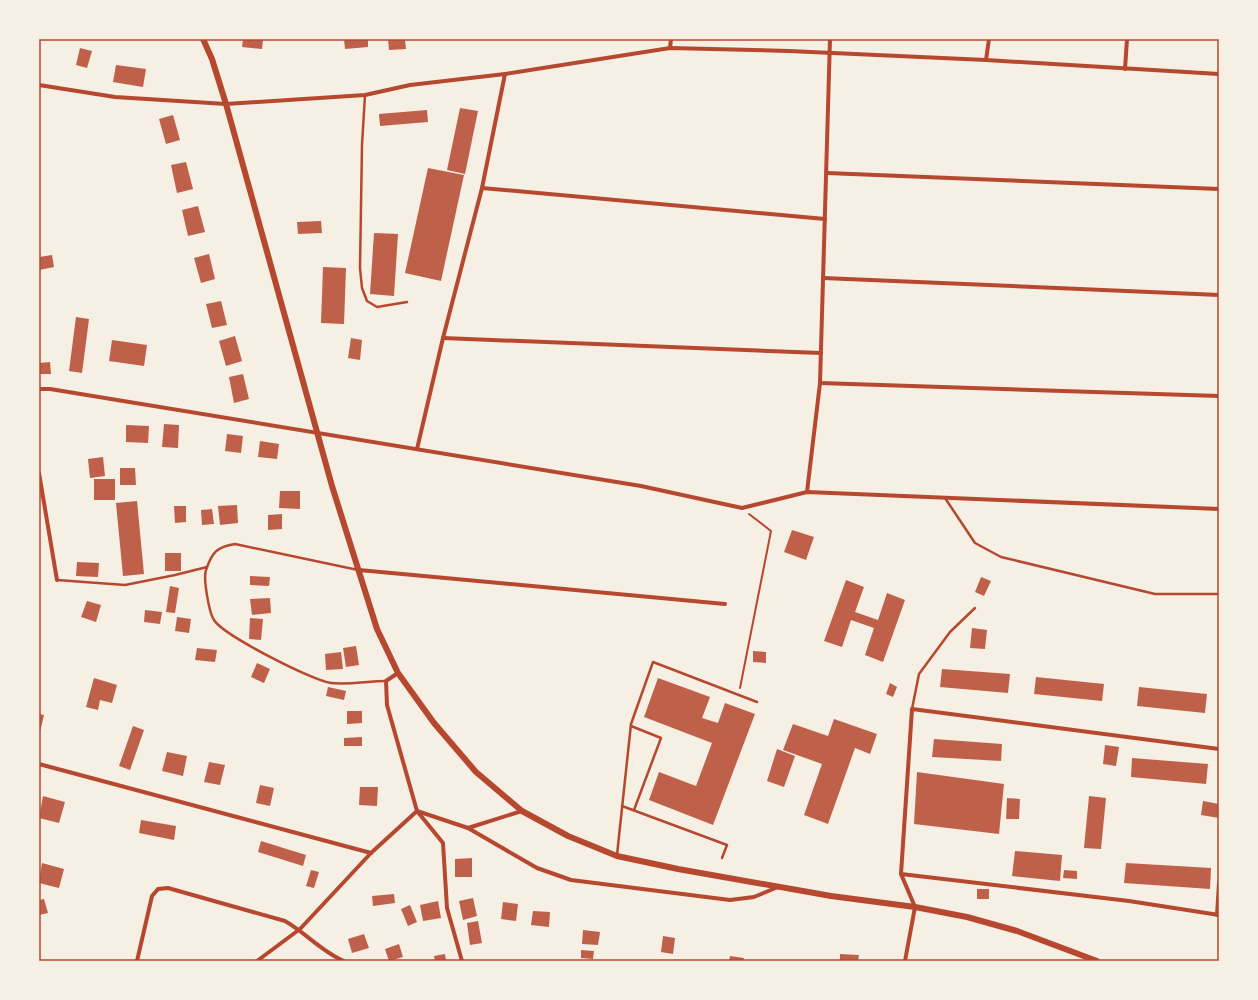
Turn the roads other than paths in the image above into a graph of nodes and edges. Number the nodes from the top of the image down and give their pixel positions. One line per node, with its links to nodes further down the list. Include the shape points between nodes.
1 (203, 39): 14 (street)
2 (671, 39): 6 (street)
3 (830, 39): 7 (street)
4 (989, 39): 8 (street)
5 (1127, 39): 9 (street)
6 (670, 48): 7 (street); 10 (street)
7 (829, 53): 8 (street); 15 (street)
8 (986, 60): 9 (street)
9 (1125, 69): 11 (street)
10 (505, 74): 13 (street, via 410,85); 16 (street)
11 (1219, 74)
12 (39, 85): 14 (street, via 115,97)
13 (365, 95): 14 (street); 21 (lane, via 360,268 362,288 367,301 377,307)
14 (226, 104): 27 (street)
15 (827, 173): 17 (street); 18 (street)
16 (482, 188): 18 (street); 22 (street)
17 (1219, 189)
18 (825, 219): 19 (street)
19 (823, 278): 20 (street); 23 (street)
20 (1219, 295)
21 (407, 302)
22 (443, 338): 23 (street); 28 (street)
23 (821, 353): 24 (street)
24 (820, 383): 26 (street); 30 (street)
25 (39, 389): 27 (street)
26 (1219, 396)
27 (319, 433): 28 (street); 34 (street, via 332,486)
28 (418, 449): 30 (street, via 641,486 742,508)
29 (39, 473): 35 (street)
30 (807, 492): 31 (street)
31 (945, 498): 32 (street); 36 (lane, via 975,543 1001,557 1155,594)
32 (1219, 510)
33 (207, 567): 34 (lane, via 210,558 221,547 235,544); 35 (lane, via 125,586); 40 (lane, via 205,573 208,598 214,620 233,637 285,665 330,683)
34 (359, 570): 37 (street); 39 (street, via 377,629)
35 (57, 580)
36 (1219, 594)
37 (725, 604)
38 (975, 608): 42 (lane, via 950,632 919,674)
39 (398, 673): 40 (street); 49 (street, via 434,723 476,772)
40 (386, 681): 48 (street, via 387,705)
41 (757, 702): 43 (lane, via 653,662)
42 (912, 709): 44 (street); 54 (street)
43 (631, 726): 46 (lane); 47 (lane, via 661,738)
44 (1219, 748)
45 (39, 764): 51 (street)
46 (622, 806): 47 (lane); 52 (lane)
47 (634, 810): 53 (lane, via 727,845)
48 (417, 811): 50 (street); 51 (street); 63 (street, via 443,843 447,908)
49 (522, 811): 50 (street); 52 (street, via 568,836)
50 (468, 828): 56 (street, via 538,868 571,880 730,900 754,897)
51 (371, 854): 59 (street)
52 (617, 856): 56 (street)
53 (722, 858)
54 (901, 874): 57 (street); 58 (street, via 1129,901)
55 (1219, 883): 58 (street)
56 (779, 887): 57 (street)
57 (915, 907): 64 (street); 65 (street, via 967,917)
58 (1218, 915)
59 (300, 929): 60 (street, via 285,921 168,888 158,889 152,896); 61 (street); 62 (street, via 334,957)
60 (137, 961)
61 (257, 961)
62 (344, 961)
63 (462, 961)
64 (905, 961)
65 (1097, 961)

